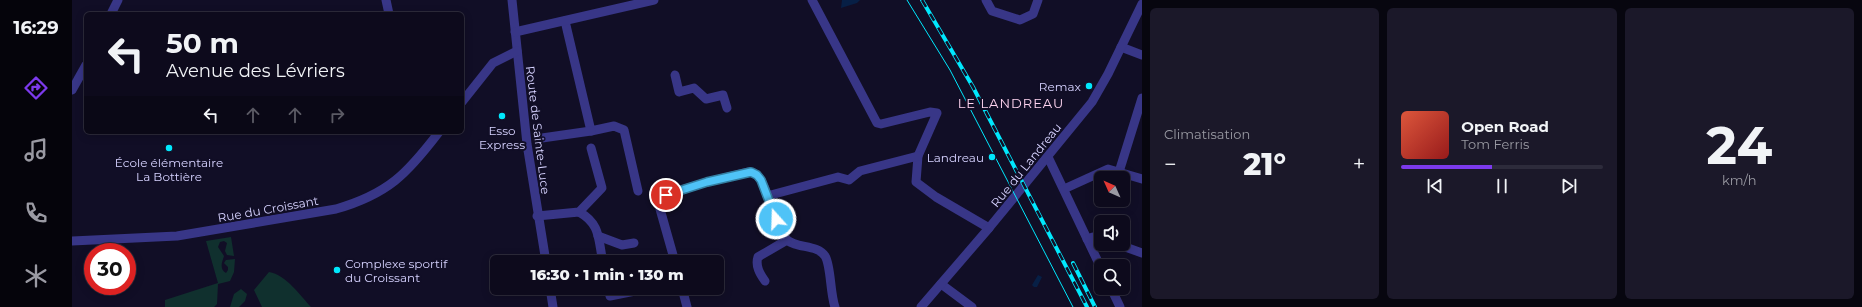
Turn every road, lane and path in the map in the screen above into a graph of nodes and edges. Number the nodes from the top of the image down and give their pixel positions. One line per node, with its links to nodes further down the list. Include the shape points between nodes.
1 (118, 0): 10 (street)
2 (386, 0): 11 (street)
3 (512, 0): 13 (street, Route de Sainte-Luce)
4 (654, 0): 12 (street)
5 (812, 0): 27 (street, via 877,123 930,112 937,113)
6 (986, 0): 7 (street, via 992,12 1020,20 1033,14)
7 (1038, 0)
8 (1134, 0): 9 (street)
9 (1142, 4): 14 (street, Rue du Landreau)
10 (112, 12)
11 (388, 12)
12 (565, 21): 13 (street); 23 (street)
13 (515, 32): 15 (street, Route de Sainte-Luce)
14 (1121, 46): 16 (street); 28 (street, Rue du Landreau, via 1092,102)
15 (517, 51): 21 (street, via 493,63); 37 (street, Route de Sainte-Luce)
16 (1142, 55)
17 (84, 69): 19 (street)
18 (675, 75): 22 (street, via 679,92 694,88 706,99 723,95)
19 (72, 90)
20 (1142, 98): 29 (street)
21 (464, 99)
22 (727, 108)
23 (591, 131): 25 (street); 34 (street, via 614,126 624,130)
24 (437, 134): 43 (street, Rue du Croissant, via 414,164 378,194 336,209 177,236)
25 (542, 138)
26 (591, 148): 36 (street, via 602,188)
27 (918, 156): 35 (street, via 860,171 849,180 838,177); 38 (street, via 916,182 920,187)
28 (1048, 157): 33 (street); 38 (street, Rue du Landreau)
29 (1119, 171)
30 (1094, 175): 33 (street)
31 (1130, 175): 32 (street)
32 (1142, 179)
33 (1064, 189): 41 (street)
34 (638, 191)
35 (767, 196): 42 (street, via 780,231); 49 (street, via 761,180 754,173 748,172 669,194 662,201 660,209)
36 (579, 212): 37 (street); 39 (street, via 588,216 595,225)
37 (537, 216): 47 (street, Route de Sainte-Luce)
38 (989, 228): 52 (street, Rue du Landreau)
39 (598, 236): 44 (street, via 622,245); 48 (street)
40 (1094, 237): 41 (street)
41 (1087, 239): 50 (street)
42 (787, 240): 51 (street, via 758,257 756,261); 58 (street, via 821,252 825,257)
43 (72, 241)
44 (634, 243)
45 (1130, 249): 46 (street)
46 (1142, 253)
47 (545, 255)
48 (602, 255)
49 (673, 255)
50 (1097, 259)
51 (765, 281)
52 (941, 284): 59 (street, Rue du Landreau); 60 (street)
53 (551, 295): 56 (street)
54 (684, 295): 57 (street)
55 (1114, 295): 61 (street)
56 (553, 307)
57 (687, 307)
58 (835, 307)
59 (921, 307)
60 (972, 307)
61 (1120, 307)

